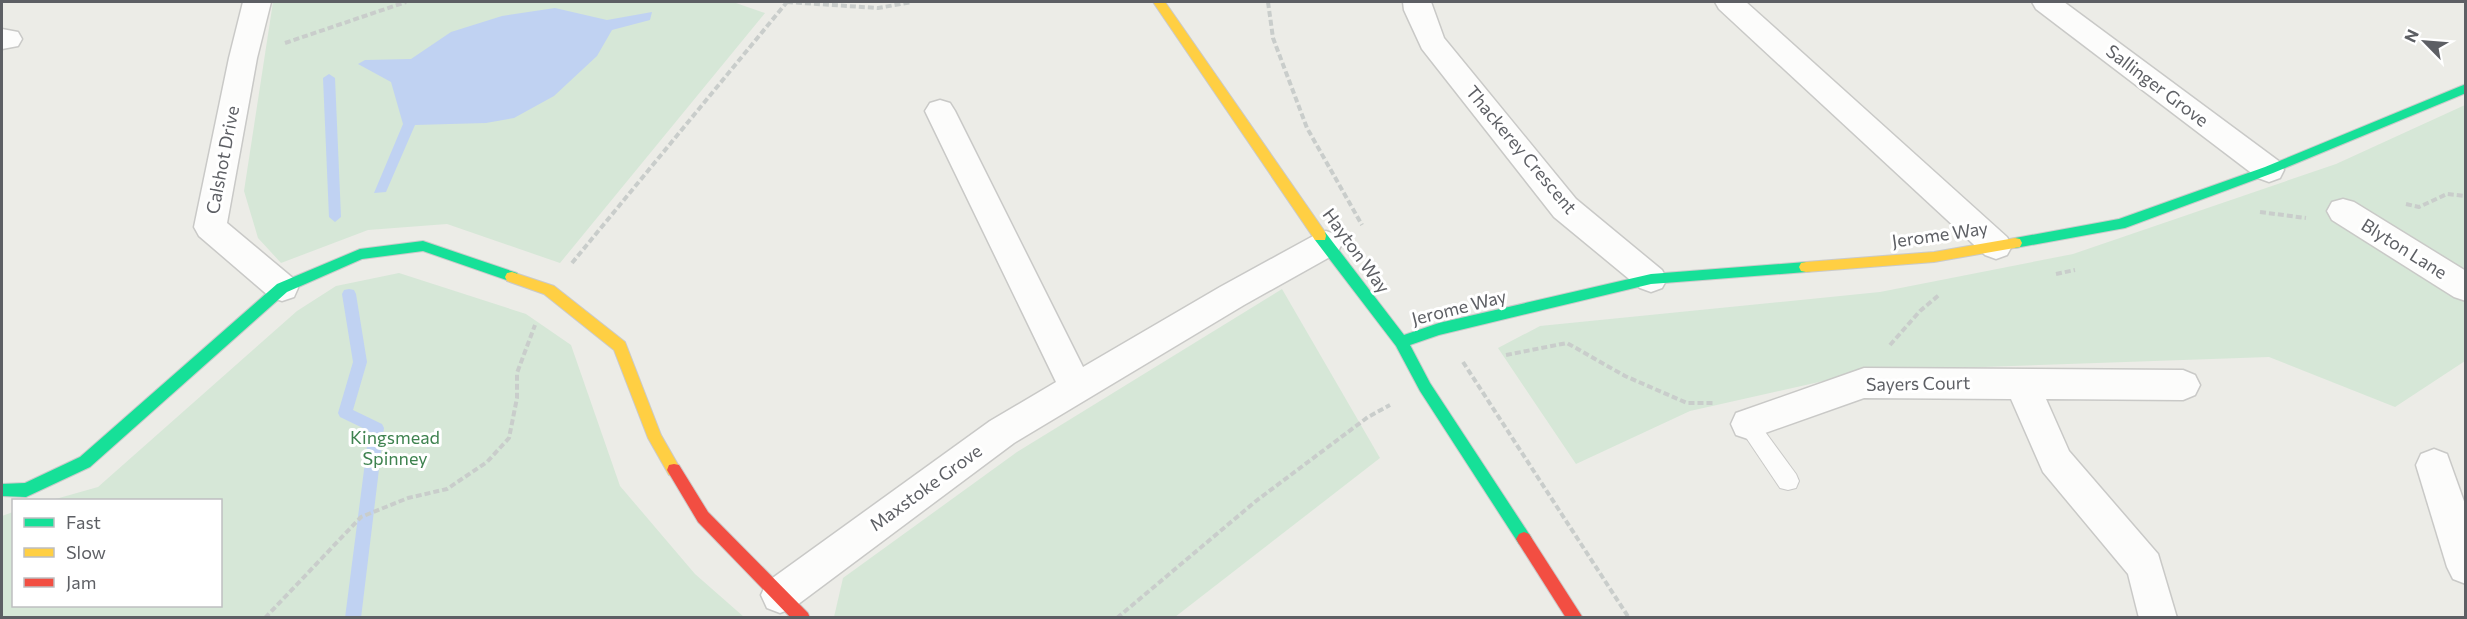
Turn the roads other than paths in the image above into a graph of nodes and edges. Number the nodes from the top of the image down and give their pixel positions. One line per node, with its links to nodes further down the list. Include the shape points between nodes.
1 (257, 2): 13 (street, Calshot Drive, via 210,226)
2 (1159, 2): 10 (street, Hayton Way)
3 (1417, 2): 12 (street, Thackerey Crescent, via 1432,42 1565,208)
4 (1729, 2): 11 (street)
5 (2046, 2): 8 (street, Sallinger Grove)
6 (2466, 88): 8 (street, Jerome Way)
7 (940, 111): 18 (street)
8 (2269, 170): 11 (street, Jerome Way, via 2120,224)
9 (2343, 211): 14 (street, Blyton Lane)
10 (1326, 244): 15 (street, Hayton Way); 18 (street, Maxstoke Grove)
11 (1996, 246): 12 (street, Jerome Way, via 1934,257)
12 (1651, 279): 15 (street, Jerome Way)
13 (282, 288): 22 (street, via 85,462 26,490); 24 (street, via 360,254 423,246 549,290 621,346 655,438 703,517)
14 (2466, 288)
15 (1401, 342): 25 (street, Hayton Way, via 1425,387)
16 (2022, 383): 17 (street, Sayers Court); 19 (street, Sayers Court, via 1864,383); 26 (street, via 2056,461 2145,566)
17 (2183, 385)
18 (1076, 388): 24 (street, Maxstoke Grove, via 1002,432)
19 (1748, 424): 21 (lane)
20 (2434, 465): 23 (street)
21 (1788, 481)
22 (2, 490)
23 (2466, 567)
24 (791, 606)
25 (1575, 618)
26 (2158, 618)

